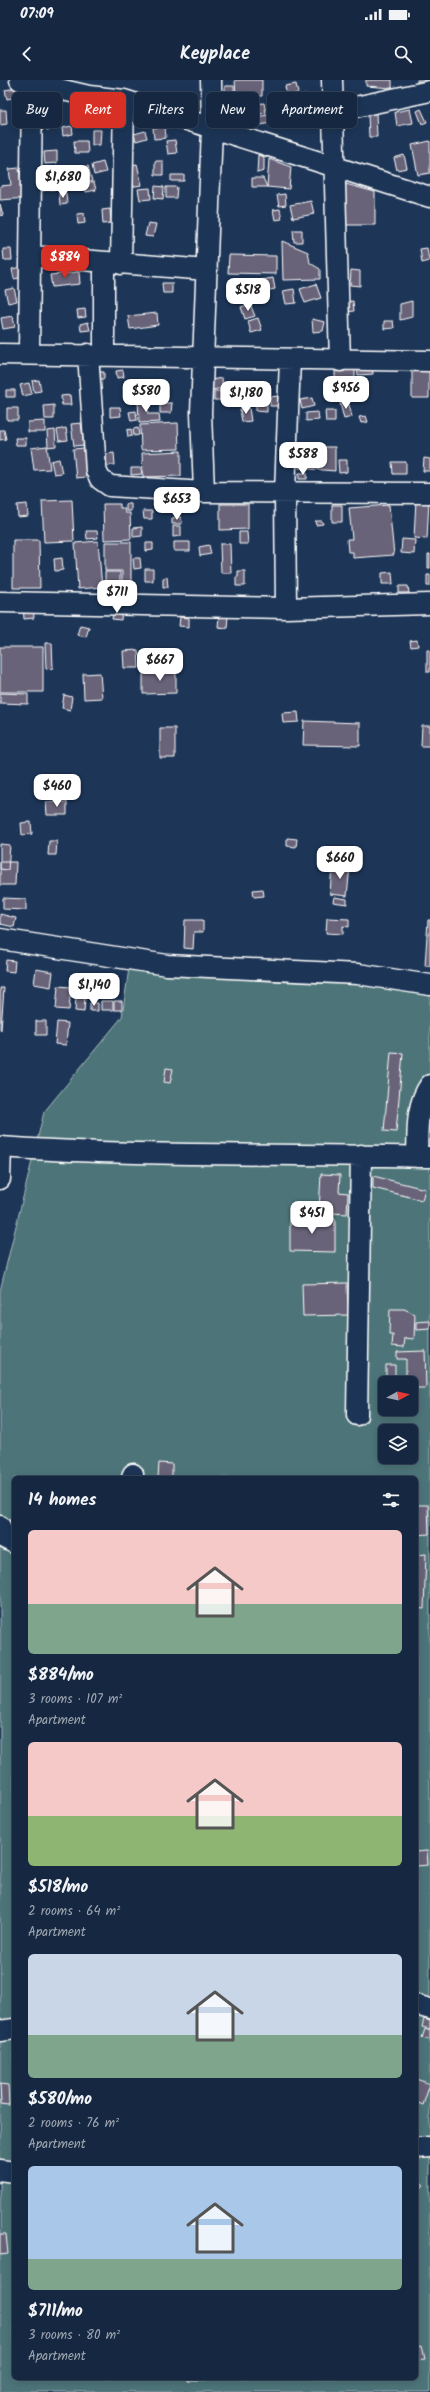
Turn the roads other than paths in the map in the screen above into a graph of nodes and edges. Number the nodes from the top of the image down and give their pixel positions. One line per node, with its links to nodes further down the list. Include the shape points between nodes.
1 (211, 80): 7 (street)
2 (332, 80): 8 (street)
3 (26, 82): 4 (street); 17 (street)
4 (89, 88): 6 (street)
5 (430, 91): 10 (street)
6 (101, 92)
7 (211, 92)
8 (332, 92)
9 (126, 101): 11 (street)
10 (357, 107)
11 (206, 126)
12 (122, 128): 18 (street)
13 (212, 128): 15 (street); 19 (street)
14 (333, 128): 15 (street)
15 (335, 168): 16 (street); 25 (street)
16 (430, 197)
17 (31, 256): 18 (street); 21 (street)
18 (112, 264): 19 (street); 22 (street)
19 (207, 270): 23 (street)
20 (0, 354): 21 (street)
21 (29, 354): 22 (street)
22 (96, 355): 23 (street); 27 (street, via 96,470 100,479 110,486)
23 (203, 357): 24 (street); 27 (street, via 201,413)
24 (290, 359): 25 (street); 28 (street)
25 (340, 361): 26 (street)
26 (430, 361)
27 (204, 492): 28 (street)
28 (285, 493): 29 (street); 32 (street)
29 (430, 493)
30 (0, 602): 32 (street)
31 (430, 604): 32 (street)
32 (286, 608)
33 (0, 939): 34 (street, via 167,964 358,974)
34 (430, 985)
35 (430, 1085): 38 (street, via 419,1110)
36 (0, 1147): 37 (street, via 189,1155); 39 (street)
37 (361, 1155): 38 (street); 40 (street)
38 (424, 1157)
39 (0, 1179)
40 (357, 1415)
41 (0, 1526): 42 (street, via 4,1538)
42 (12, 1542)
43 (418, 2006): 44 (street)
44 (430, 2009)
45 (12, 2029): 46 (street)
46 (0, 2031)
47 (430, 2147): 48 (street)
48 (418, 2148)
49 (0, 2170): 50 (street)
50 (12, 2172)

